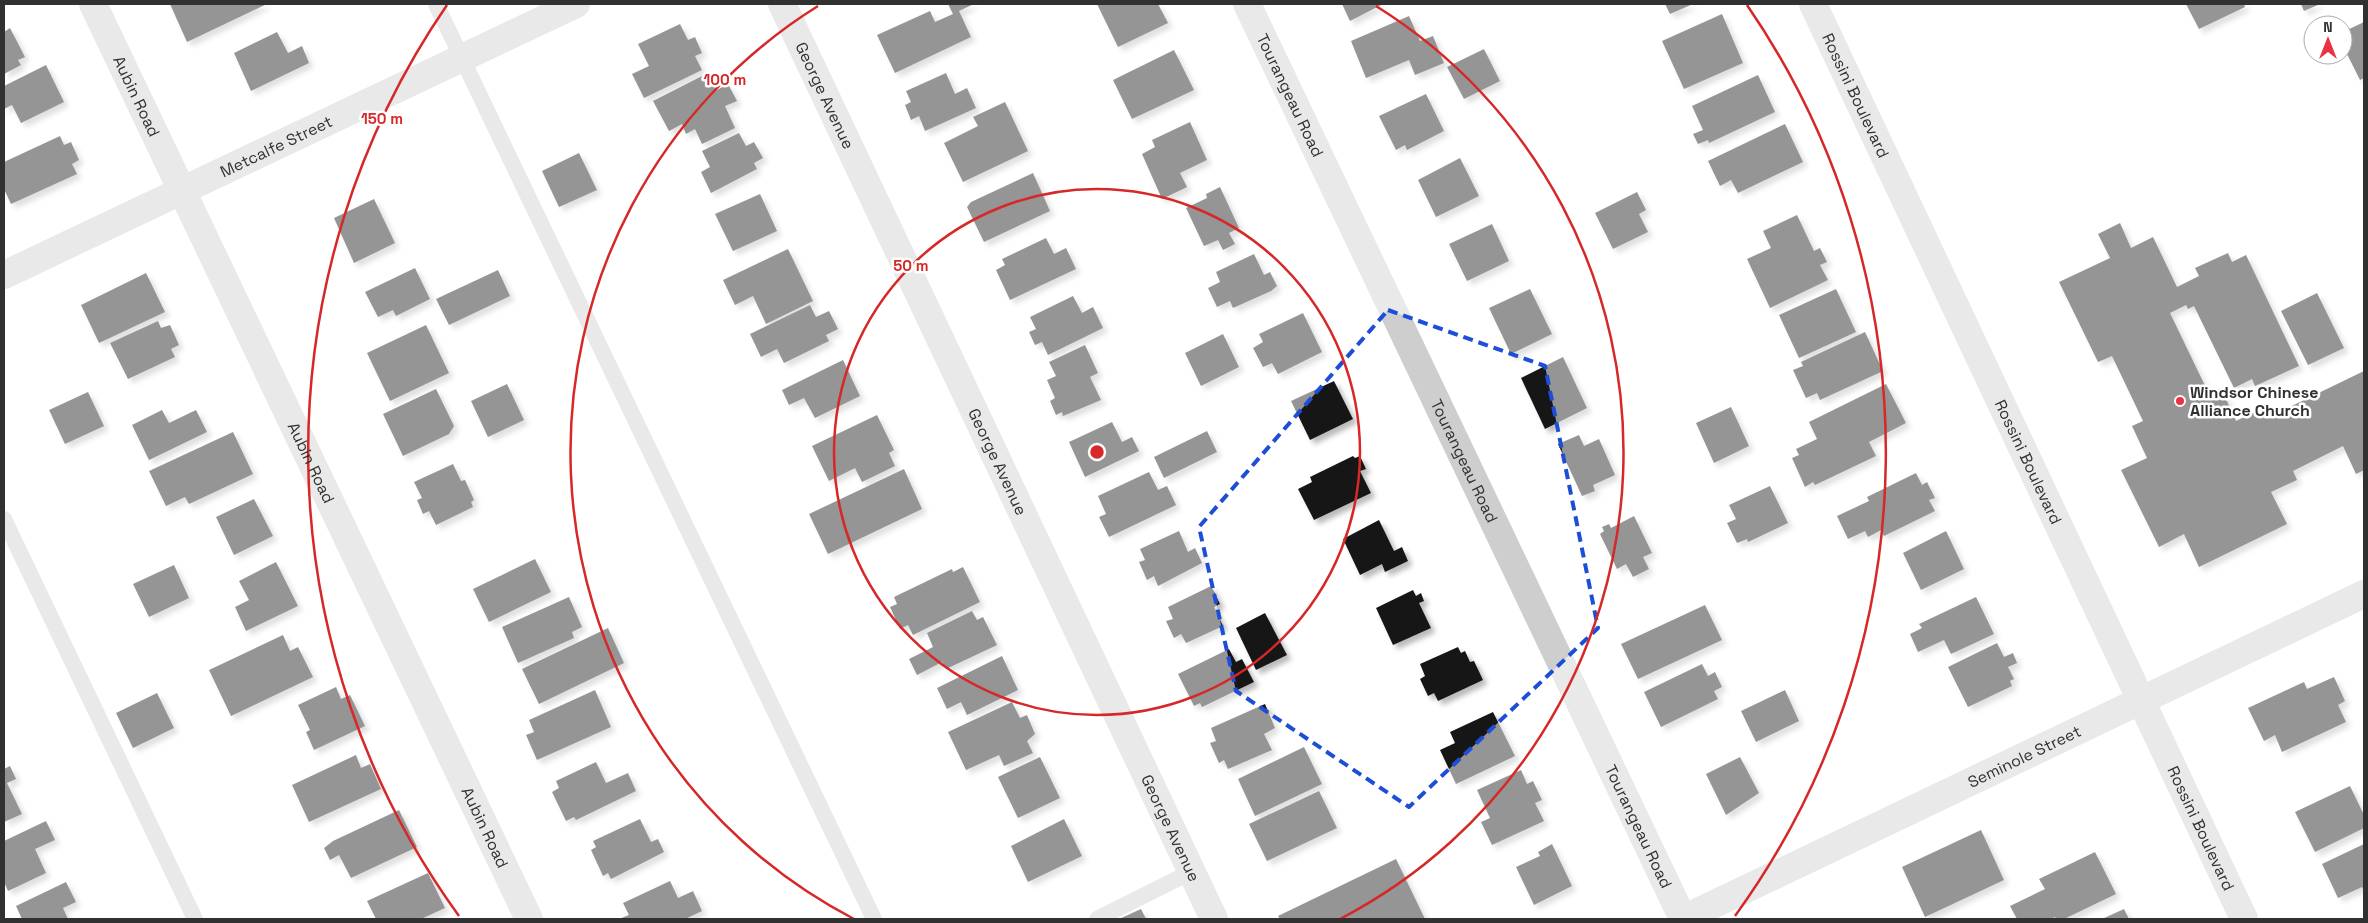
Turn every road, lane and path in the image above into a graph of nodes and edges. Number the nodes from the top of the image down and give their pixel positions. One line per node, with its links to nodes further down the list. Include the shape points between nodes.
1 (93, 4): 8 (street, Aubin Road)
2 (436, 4): 7 (lane)
3 (576, 4): 7 (street, Metcalfe Street)
4 (782, 4): 13 (street, George Avenue)
5 (1247, 4): 19 (street, Tourangeau Road)
6 (1813, 4): 12 (street, Rossini Boulevard)
7 (462, 58): 8 (street, Metcalfe Street); 16 (lane)
8 (182, 190): 9 (street, Metcalfe Street); 15 (street, Aubin Road)
9 (4, 275)
10 (4, 519): 14 (lane)
11 (2364, 594): 12 (street, Seminole Street)
12 (2141, 701): 19 (street, Seminole Street); 20 (street, Rossini Boulevard)
13 (1191, 872): 17 (lane); 18 (street, George Avenue)
14 (195, 919)
15 (529, 919)
16 (874, 919)
17 (1097, 919)
18 (1214, 919)
19 (1683, 919)
20 (2244, 919)

